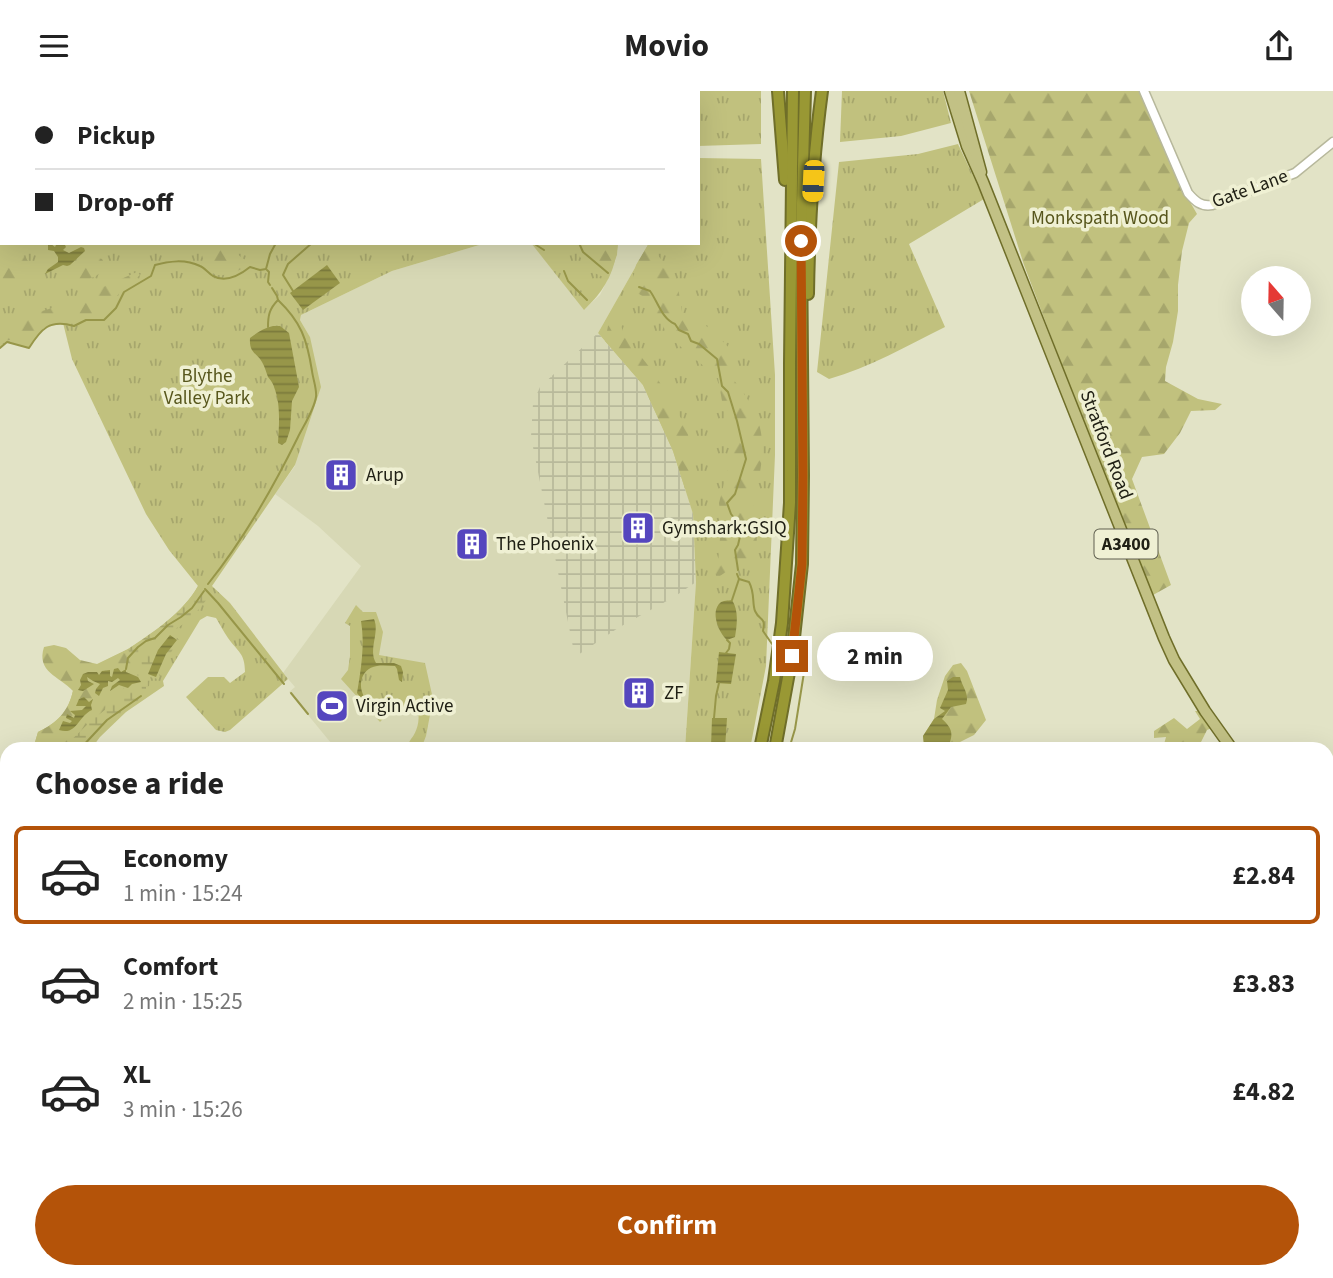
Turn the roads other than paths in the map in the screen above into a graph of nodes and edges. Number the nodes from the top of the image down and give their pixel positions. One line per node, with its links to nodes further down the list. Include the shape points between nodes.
1 (778, 91): 10 (highway, via 785,184)
2 (793, 91): 10 (highway)
3 (805, 91): 11 (highway)
4 (822, 91): 11 (highway, via 814,157)
5 (950, 91): 9 (main road, Stratford Road / A3400)
6 (959, 91): 9 (main road, Stratford Road / A3400)
7 (1144, 91): 8 (street, Gate Lane, via 1188,193 1206,206 1295,173)
8 (1333, 142)
9 (983, 183): 14 (main road, Stratford Road / A3400, via 1164,638)
10 (791, 200): 12 (highway, via 788,543 774,681)
11 (802, 401): 13 (highway, via 802,564)
12 (761, 742)
13 (776, 742)
14 (1227, 742)

